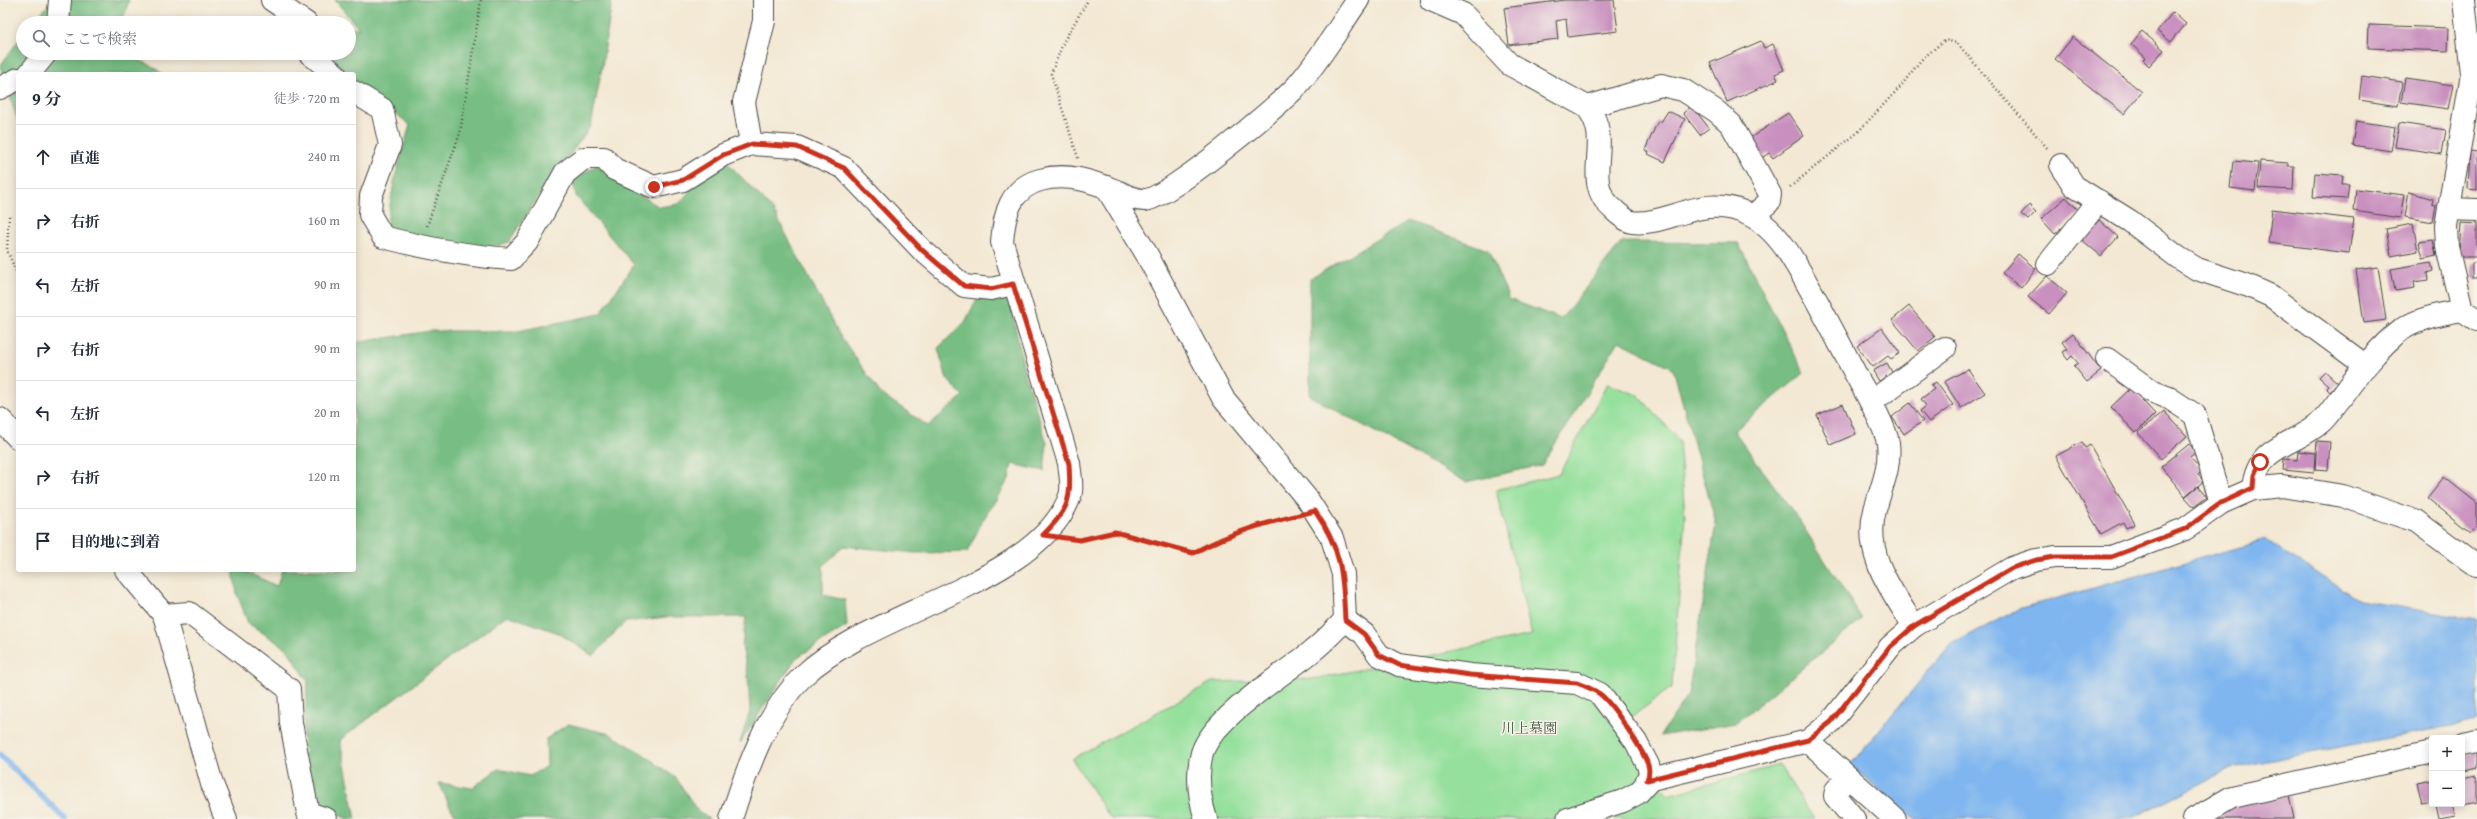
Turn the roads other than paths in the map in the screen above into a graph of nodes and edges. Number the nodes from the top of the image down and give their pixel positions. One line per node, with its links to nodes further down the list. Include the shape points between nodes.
1 (60, 0): 7 (street)
2 (272, 0): 8 (street)
3 (764, 0): 18 (street, via 764,21 744,102)
4 (1358, 0): 20 (street, via 1294,88 1197,170 1146,200 1131,198)
5 (1431, 0): 17 (street, via 1463,14 1509,64)
6 (2464, 0): 13 (street)
7 (59, 16)
8 (296, 16)
9 (40, 60): 11 (street)
10 (318, 60): 12 (street)
11 (31, 72)
12 (333, 72)
13 (2474, 74): 23 (street)
14 (16, 80): 15 (street)
15 (0, 88)
16 (356, 93): 18 (street, via 382,109 390,145 371,196 370,215 383,237 420,246 511,259 527,242 566,174 584,158 604,158 614,169 654,187 683,180 723,155)
17 (1587, 107): 22 (street, via 1661,85 1683,90 1731,124 1770,194); 22 (street, via 1596,118 1600,134 1597,182 1602,197 1613,210 1631,222 1643,222 1715,206)
18 (752, 144): 26 (street, via 797,147 844,168 922,250 964,286 991,289)
19 (2061, 165): 21 (street, via 2074,186)
20 (1106, 187): 26 (street, via 1084,178 1058,177 1039,180 1020,192 1008,205 1003,222 1002,242); 39 (street, via 1146,253 1223,398 1315,511 1332,538 1340,562)
21 (2099, 201): 25 (street); 30 (street, via 2197,269 2250,286 2271,296)
22 (1761, 209): 31 (street, via 1795,262)
23 (2449, 209): 24 (street); 27 (street, via 2446,226 2447,247)
24 (2477, 210)
25 (2048, 264)
26 (1013, 284): 49 (street, via 1069,464 1071,495 1063,512 1024,553 1001,569 866,633 803,676 754,751)
27 (2469, 315): 30 (street, via 2430,316 2401,330)
28 (1944, 348): 31 (street)
29 (2107, 359): 35 (street, via 2151,391 2170,398 2195,415)
30 (2366, 366): 34 (street, via 2322,422 2305,435 2275,449 2260,462 2254,475)
31 (1871, 402): 40 (street, via 1888,441 1889,462 1874,511 1873,552 1884,578)
32 (0, 419): 33 (street)
33 (16, 436)
34 (2253, 488): 35 (street); 36 (street, via 2282,486 2327,494 2416,521)
35 (2221, 503): 40 (street, via 2185,529 2111,557 2055,557 2012,568)
36 (2477, 565)
37 (128, 572): 38 (street)
38 (164, 615): 47 (street, via 212,784); 48 (street, via 190,613 289,689 291,723 308,813)
39 (1345, 620): 46 (street, via 1364,634 1379,655 1399,665 1470,675 1577,683 1589,688 1600,694 1609,704 1636,742 1648,765 1650,772); 50 (street, via 1312,652 1243,704 1213,734 1202,753 1198,772 1201,803)
40 (1914, 626): 41 (street, via 1890,647 1831,722)
41 (1808, 740): 45 (street); 46 (street)
42 (2477, 742): 43 (street)
43 (2465, 744)
44 (2429, 753): 54 (street, via 2232,797)
45 (1849, 778): 52 (street, via 1836,790 1835,796); 53 (street)
46 (1647, 780): 51 (street, via 1638,793 1623,801)
47 (226, 819)
48 (326, 819)
49 (731, 819)
50 (1206, 819)
51 (1568, 819)
52 (1854, 819)
53 (1894, 819)
54 (2194, 819)

